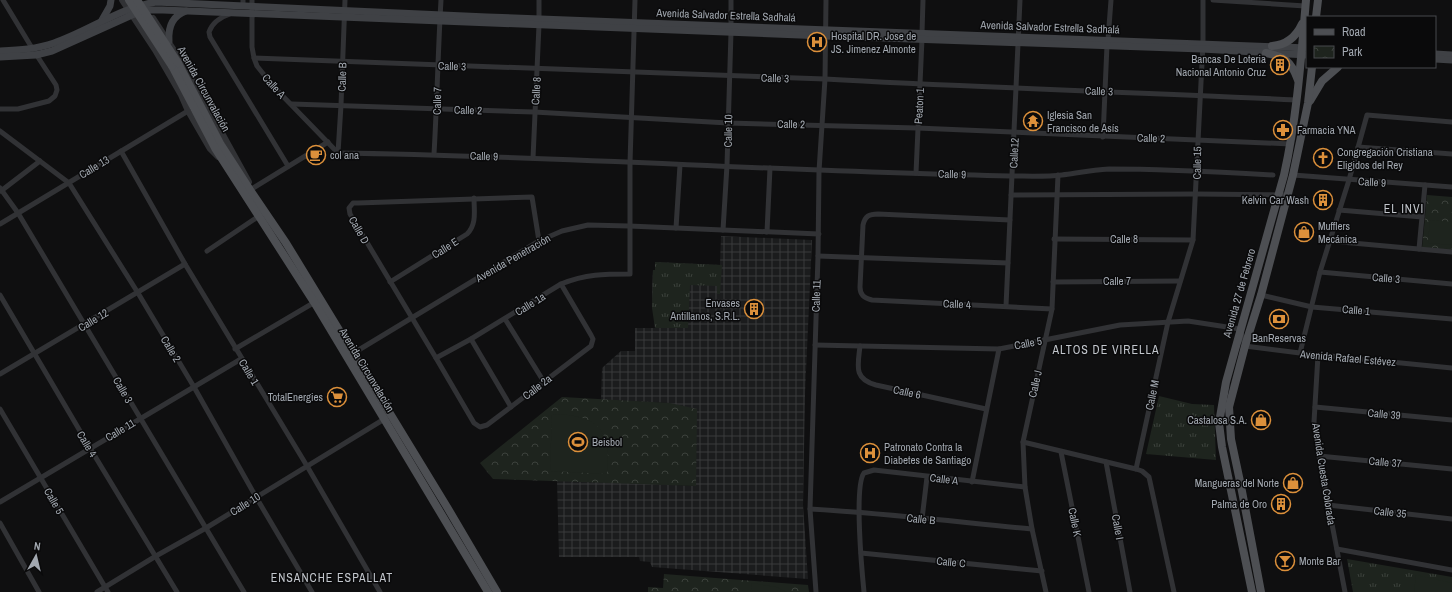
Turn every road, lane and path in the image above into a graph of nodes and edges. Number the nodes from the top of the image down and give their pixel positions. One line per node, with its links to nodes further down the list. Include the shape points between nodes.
1 (3, 0): 38 (street)
2 (111, 0): 27 (main road)
3 (122, 0): 22 (street, Avenida Circunvalación)
4 (129, 0): 50 (main road, Avenida Circunvalación, bridge)
5 (345, 0): 24 (street, Calle B)
6 (440, 0): 26 (street, Calle 7)
7 (539, 0): 28 (street, Calle 8)
8 (635, 0): 30 (street)
9 (731, 0): 31 (street, Calle 10)
10 (826, 0): 32 (street, Calle 11)
11 (923, 0): 33 (street, Peaton 1)
12 (1020, 0): 34 (street, Calle12)
13 (1111, 0): 36 (street)
14 (1203, 0): 37 (street, Calle 15)
15 (1213, 0): 18 (street)
16 (1318, 0): 25 (main road)
17 (243, 3): 20 (main road, Avenida Salvador Estrella Sadhalá); 21 (main road, Avenida Salvador Estrella Sadhalá)
18 (1306, 3): 29 (main road, Avenida 27 de Febrero)
19 (143, 4): 20 (main road, Avenida Salvador Estrella Sadhalá, via 156,2); 22 (main road, Avenida Salvador Estrella Sadhalá); 35 (street, Avenida Circunvalación); 50 (main road, Avenida Circunvalación, bridge)
20 (186, 5): 23 (main road, Avenida Salvador Estrella Sadhalá); 35 (main road, via 171,23)
21 (252, 7): 23 (main road, Avenida Salvador Estrella Sadhalá); 24 (main road, Avenida Salvador Estrella Sadhalá); 46 (street, Calle A)
22 (130, 12): 27 (main road); 43 (main road, via 64,47); 69 (street, Avenida Circunvalación, via 181,94)
23 (235, 12): 93 (street, via 213,24 209,32 210,37)
24 (345, 13): 26 (main road, Avenida Salvador Estrella Sadhalá); 49 (street, Calle B)
25 (1317, 16)
26 (439, 18): 28 (main road, Avenida Salvador Estrella Sadhalá); 51 (street, Calle 7)
27 (102, 21): 38 (main road, via 56,43)
28 (539, 22): 30 (main road, Avenida Salvador Estrella Sadhalá); 54 (street, Calle 8)
29 (1304, 22): 39 (main road, via 1291,39); 41 (main road, Avenida 27 de Febrero)
30 (634, 25): 31 (main road, Avenida Salvador Estrella Sadhalá); 55 (street)
31 (731, 29): 32 (main road, Avenida Salvador Estrella Sadhalá); 56 (street, Calle 10)
32 (825, 33): 33 (main road, Avenida Salvador Estrella Sadhalá); 57 (street, Calle 11)
33 (922, 36): 34 (main road, Avenida Salvador Estrella Sadhalá); 59 (street, Peaton 1)
34 (1018, 40): 36 (main road, Avenida Salvador Estrella Sadhalá); 60 (street, Calle12)
35 (169, 41): 107 (street, Avenida Circunvalación, via 247,179)
36 (1107, 43): 37 (main road, Avenida Salvador Estrella Sadhalá); 61 (street)
37 (1202, 46): 39 (main road, Avenida Salvador Estrella Sadhalá); 62 (street, Calle 15)
38 (32, 48): 40 (main road); 43 (street)
39 (1269, 50): 41 (main road, Avenida Salvador Estrella Sadhalá); 58 (main road, via 1289,62)
40 (0, 51)
41 (1304, 51): 58 (main road, Avenida 27 de Febrero)
42 (1436, 54): 44 (main road)
43 (36, 55): 45 (main road); 67 (street, via 56,85 55,96 49,101 18,109)
44 (1452, 55)
45 (0, 58)
46 (254, 58): 49 (street, Calle 3); 65 (street, Calle A, via 265,77)
47 (1436, 59): 48 (main road)
48 (1452, 60)
49 (343, 62): 51 (street, Calle 3); 66 (street, Calle B)
50 (175, 64): 89 (main road, Avenida Circunvalación); 107 (main road, Avenida Circunvalación)
51 (437, 66): 54 (street, Calle 3); 68 (street, Calle 7)
52 (1312, 68): 64 (main road, Avenida 27 de Febrero)
53 (1337, 68): 64 (main road, via 1322,80)
54 (537, 69): 55 (street, Calle 3); 70 (street, Calle 8)
55 (633, 73): 56 (street, Calle 3); 71 (street)
56 (729, 76): 57 (street, Calle 3); 73 (street, Calle 10)
57 (825, 79): 59 (street, Calle 3); 74 (street, Calle 11)
58 (1298, 81): 63 (main road, Avenida 27 de Febrero)
59 (920, 85): 60 (street, Calle 3); 75 (street, Peaton 1)
60 (1017, 88): 61 (street, Calle 3); 77 (street, Calle12)
61 (1106, 91): 62 (street, Calle 3); 78 (street)
62 (1200, 95): 63 (street, Calle 3); 79 (street, Calle 15)
63 (1297, 100): 81 (main road, Avenida 27 de Febrero)
64 (1308, 103): 100 (main road, Avenida 27 de Febrero)
65 (292, 104): 66 (street, Calle 2); 80 (street, Calle A)
66 (341, 105): 68 (street, Calle 2); 84 (street, Calle B)
67 (0, 109)
68 (437, 109): 70 (street, Calle 2); 85 (street, Calle 7)
69 (188, 111): 83 (street, Calle 13); 89 (street, Avenida Circunvalación, via 210,149)
70 (534, 112): 71 (street, Calle 2); 87 (street, Calle 8)
71 (632, 117): 73 (street, Calle 2); 90 (street)
72 (1452, 122): 82 (street, via 1367,115)
73 (728, 123): 74 (street, Calle 2); 92 (street, Calle 10)
74 (822, 125): 75 (street, Calle 2); 95 (street, Calle 11)
75 (917, 128): 77 (street, Calle 2); 97 (street, Peaton 1)
76 (0, 131): 88 (street, Calle 2)
77 (1015, 132): 78 (street, Calle 2); 101 (street, Calle12)
78 (1103, 137): 79 (street, Calle 2)
79 (1197, 140): 81 (street, Calle 2); 96 (street, Calle 15)
80 (328, 142): 84 (street, Calle A); 93 (street)
81 (1291, 144): 111 (main road, Avenida 27 de Febrero)
82 (1358, 147): 86 (street); 102 (street)
83 (121, 151): 103 (street, Calle 13); 135 (street, Calle 1)
84 (338, 153): 85 (street, Calle 9)
85 (434, 154): 87 (street, Calle 9)
86 (1452, 154)
87 (533, 158): 90 (street, Calle 9)
88 (40, 161): 103 (street, Calle 2); 106 (street)
89 (223, 162): 116 (main road, Avenida Circunvalación)
90 (630, 163): 91 (street, Calle 9); 120 (street)
91 (680, 165): 92 (street, Calle 9); 121 (street)
92 (727, 165): 94 (street, Calle 9); 122 (street, Calle 10)
93 (288, 166): 107 (street)
94 (770, 168): 95 (street, Calle 9); 123 (street)
95 (819, 171): 97 (street, Calle 9); 124 (street, Calle 11)
96 (1197, 171): 98 (street, Calle 9, via 1106,169); 99 (street, Calle 9); 108 (street, Calle 15)
97 (916, 173): 101 (street, Calle 9)
98 (1058, 175): 101 (street, Calle 9); 109 (street, Calle J)
99 (1273, 175)
100 (1293, 175): 102 (street, Calle 9); 112 (main road, Avenida 27 de Febrero)
101 (1012, 176): 110 (street, Calle12)
102 (1349, 180): 104 (street, Calle 9); 114 (street)
103 (68, 182): 115 (street, Calle 13); 142 (street, Calle 2)
104 (1425, 185): 105 (street, Calle 9); 117 (street)
105 (1452, 187)
106 (1, 190): 115 (street, Calle 3)
107 (250, 190): 145 (main road, Avenida Circunvalación, via 286,243)
108 (1196, 194): 109 (street); 111 (street); 126 (street, Calle 15)
109 (1057, 195): 110 (street); 125 (street, Calle J)
110 (1011, 196): 118 (street, Calle12)
111 (1278, 196): 112 (street); 154 (main road, Avenida 27 de Febrero)
112 (1287, 196): 144 (main road, Avenida 27 de Febrero)
113 (474, 198): 127 (street, Calle D, via 532,196); 138 (street, Calle E, via 474,221 468,234); 138 (street, Calle D, via 352,204 349,208 350,214)
114 (1339, 210): 117 (street); 128 (street)
115 (18, 213): 119 (street, Calle 13); 153 (street, Calle 3)
116 (258, 216): 130 (street); 145 (main road, Avenida Circunvalación)
117 (1422, 217): 129 (street)
118 (1010, 220): 133 (street, via 878,214 867,216 863,225); 134 (street, Calle12)
119 (0, 224)
120 (629, 226): 121 (street, Avenida Penetración); 127 (street, Avenida Penetración, via 588,225 562,231); 140 (street, Calle 1a, via 630,274 590,275)
121 (676, 228): 122 (street, Avenida Penetración)
122 (723, 230): 123 (street, Avenida Penetración)
123 (767, 232): 124 (street, Avenida Penetración)
124 (818, 234): 132 (street, Calle 11)
125 (1054, 239): 126 (street, Calle 8); 139 (street, Calle J)
126 (1193, 240): 137 (street, Calle 15)
127 (539, 242): 149 (street, Avenida Penetración)
128 (1330, 242): 129 (street); 136 (street)
129 (1419, 249): 131 (street)
130 (206, 251)
131 (1452, 252)
132 (818, 256): 133 (street); 157 (street, Calle 11)
133 (861, 258): 134 (street); 146 (street, Calle 4, via 860,291 863,297 872,300)
134 (1008, 263): 146 (street, Calle12)
135 (185, 264): 142 (street, Calle 12); 160 (street, Calle 1)
136 (1320, 272): 141 (street, Calle 3); 147 (street)
137 (1180, 281): 139 (street, Calle 7); 152 (street, Calle 15)
138 (390, 282): 149 (street, Calle D)
139 (1053, 282): 148 (street, Calle J)
140 (561, 284): 150 (street, Calle 1a); 170 (street, Calle 2a, via 591,335 592,343)
141 (1452, 284)
142 (138, 293): 153 (street, Calle 12); 171 (street, Calle 2)
143 (0, 295): 163 (street, Calle 4)
144 (1261, 295): 147 (street, Calle 1); 159 (main road, Avenida 27 de Febrero)
145 (317, 301): 160 (street); 164 (main road, Avenida Circunvalación)
146 (1006, 306): 148 (street, Calle 4)
147 (1312, 307): 151 (street, Calle 1); 162 (street)
148 (1052, 309): 156 (street, Calle J)
149 (413, 318): 164 (street, Avenida Penetración); 166 (street, Calle D)
150 (504, 319): 155 (street, Calle 1a); 170 (street)
151 (1452, 319)
152 (1168, 322): 154 (street, Calle 5, via 1188,321); 156 (street, Calle 5, via 1120,325); 187 (street, Calle M)
153 (85, 324): 163 (street, Calle 12); 177 (street, Calle 3)
154 (1240, 329): 159 (street); 223 (main road, Avenida 27 de Febrero, via 1219,422)
155 (471, 339): 166 (street, Calle 1a); 172 (street)
156 (1045, 340): 161 (street, Calle 5); 181 (street, Calle J)
157 (814, 345): 158 (street, Calle 5); 196 (street, Calle 11)
158 (860, 346): 161 (street, Calle 5); 175 (street, Calle 6, via 858,371 860,378 865,382)
159 (1245, 346): 162 (street, Avenida Rafael Estévez); 224 (main road, Avenida 27 de Febrero, via 1229,407 1229,419)
160 (235, 349): 167 (street, Calle 1)
161 (999, 349): 175 (street)
162 (1300, 353): 165 (street, Avenida Rafael Estévez)
163 (34, 354): 169 (street, Calle 12); 182 (street, Calle 4)
164 (350, 355): 176 (main road, Avenida Circunvalación); 178 (main road, Avenida Circunvalación)
165 (1318, 355): 168 (street, Avenida Rafael Estévez); 173 (street, Avenida Cuesta Colorada)
166 (436, 358): 180 (street, Calle D, via 474,423)
167 (241, 359): 171 (street, Calle 11); 186 (street, Calle 1)
168 (1452, 368)
169 (0, 374)
170 (544, 382): 172 (street, Calle 2a)
171 (194, 387): 177 (street, Calle 11); 193 (street, Calle 2)
172 (511, 406): 180 (street, Calle 2a, via 487,425)
173 (1315, 407): 179 (street, Calle 39); 184 (street, Avenida Cuesta Colorada, via 1314,422)
174 (0, 409): 190 (street, Calle 5)
175 (986, 409): 191 (street)
176 (392, 416): 178 (street, Calle 10); 216 (main road, Avenida Circunvalación)
177 (140, 418): 182 (street, Calle 11); 201 (street, Calle 3)
178 (384, 420): 186 (street, Calle 10); 215 (main road, Avenida Circunvalación)
179 (1452, 420)
180 (480, 427)
181 (1023, 442): 183 (street); 192 (street, Calle J)
182 (90, 448): 190 (street, Calle 11); 205 (street, Calle 4)
183 (1061, 452): 185 (street); 220 (street, Calle K)
184 (1319, 456): 188 (street, Calle 37); 195 (street, Avenida Cuesta Colorada)
185 (1106, 462): 187 (street); 221 (street, Calle I)
186 (307, 466): 193 (street, Calle 10); 214 (street, Calle 1)
187 (1136, 469): 222 (street, via 1149,477)
188 (1452, 469)
189 (927, 477): 191 (street, Calle A); 197 (street, Calle A, via 874,470 864,473 860,481); 198 (street)
190 (41, 478): 194 (street, Calle 11); 208 (street, Calle 5)
191 (972, 482): 192 (street, Calle A)
192 (1025, 487): 202 (street, Calle J)
193 (256, 497): 201 (street, Calle 10); 213 (street, Calle 2)
194 (0, 502)
195 (1328, 505): 199 (street, Calle 35); 203 (street, Avenida Cuesta Colorada)
196 (810, 509): 197 (street, Calle B); 217 (street, Calle 11)
197 (859, 512): 198 (street, Calle B); 204 (street)
198 (922, 519): 202 (street, Calle B)
199 (1452, 519)
200 (0, 523): 209 (street)
201 (206, 528): 205 (street, Calle 10); 212 (street, Calle 3)
202 (1032, 529): 207 (street, Calle J)
203 (1337, 549): 206 (street); 225 (street, Avenida Cuesta Colorada)
204 (861, 553): 207 (street, Calle C); 218 (street)
205 (156, 556): 208 (street, Calle 10); 211 (street, Calle 4)
206 (1452, 570)
207 (1042, 571): 219 (street, Calle J)
208 (107, 590): 210 (street, Calle 10)
209 (39, 592)
210 (98, 592)
211 (177, 592)
212 (244, 592)
213 (312, 592)
214 (380, 592)
215 (488, 592)
216 (497, 592)
217 (816, 592)
218 (864, 592)
219 (1046, 592)
220 (1089, 592)
221 (1130, 592)
222 (1174, 592)
223 (1252, 592)
224 (1261, 592)
225 (1346, 592)

